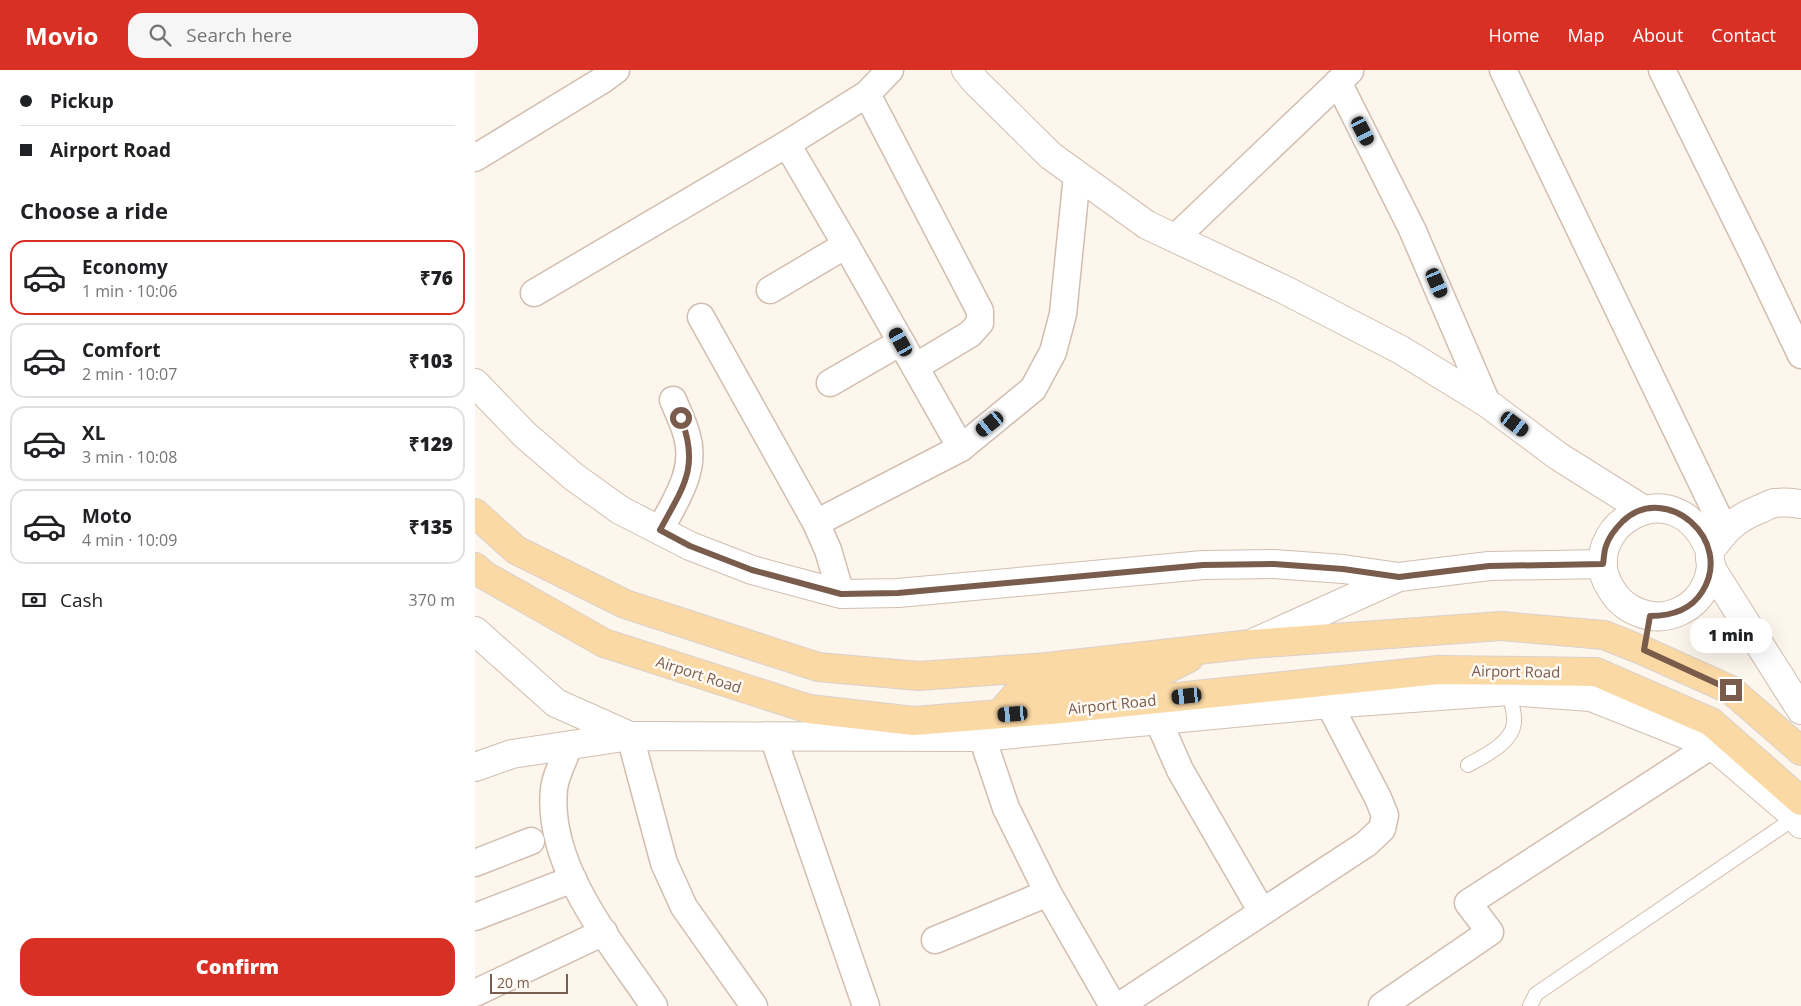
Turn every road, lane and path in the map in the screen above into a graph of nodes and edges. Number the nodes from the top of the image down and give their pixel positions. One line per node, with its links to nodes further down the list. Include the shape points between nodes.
1 (616, 70): 9 (street)
2 (890, 70): 7 (street)
3 (966, 70): 10 (street, via 1051,156)
4 (1503, 70): 29 (street)
5 (1662, 70): 17 (street)
6 (1344, 76): 11 (street); 22 (street)
7 (867, 94): 8 (street); 18 (street, via 980,311 980,323 970,334)
8 (787, 144): 12 (street); 14 (street)
9 (475, 158)
10 (1077, 175): 11 (street, via 1147,225); 23 (street, via 1063,314 1053,352 1033,389)
11 (1175, 238): 22 (street, via 1401,350)
12 (846, 245): 13 (street); 16 (street)
13 (770, 290)
14 (534, 293)
15 (701, 317): 27 (street)
16 (901, 342): 18 (street); 20 (street)
17 (1801, 355)
18 (915, 367): 23 (street)
19 (475, 383): 28 (street, via 525,435 574,477 620,510)
20 (831, 383)
21 (673, 400): 28 (street, via 688,437 689,460 685,483)
22 (1487, 403): 25 (street, via 1558,456)
23 (961, 448): 27 (street)
24 (1801, 504): 29 (street, via 1773,504 1742,516)
25 (1644, 510): 29 (street, via 1661,508 1678,512 1698,528); 30 (street, via 1628,516 1614,529 1606,546)
26 (475, 513): 37 (main road, via 515,550 625,604 818,667 919,676 1047,667)
27 (816, 524): 33 (street, via 828,550)
28 (660, 530): 33 (street, via 690,546 752,570)
29 (1715, 550): 34 (street, via 1706,585 1697,600 1667,616); 41 (street)
30 (1603, 564): 32 (street, via 1489,566); 34 (street, via 1607,583 1617,599 1632,610)
31 (475, 567): 42 (main road, Airport Road, via 603,643 809,709 914,721)
32 (1399, 577): 33 (street, via 1274,564 1203,565 898,593); 36 (street)
33 (841, 594)
34 (1650, 616): 38 (street)
35 (475, 630): 44 (street, via 556,703)
36 (1251, 644): 37 (main road); 38 (main road, via 1501,626 1604,635)
37 (1205, 649): 42 (main road, via 1147,679 1021,689)
38 (1644, 650): 49 (main road, via 1731,690)
39 (1508, 691): 40 (street); 47 (street, via 1591,697); 50 (lane, via 1514,724 1511,731 1497,747)
40 (1329, 704): 43 (street); 57 (street, via 1378,798 1385,816 1381,829 1366,844)
41 (1801, 710)
42 (1000, 714): 52 (main road, Airport Road, via 1438,670 1596,672 1711,722)
43 (1158, 720): 46 (street); 57 (street, via 1180,770)
44 (630, 736): 45 (street); 48 (street); 63 (street, via 663,864 684,907)
45 (773, 737): 46 (street); 64 (street)
46 (982, 737): 56 (street, via 1006,808)
47 (1713, 745): 52 (street); 67 (street, via 1468,903 1490,932)
48 (569, 746): 51 (street, via 512,754); 55 (street, via 554,787 554,797 555,825)
49 (1801, 751)
50 (1468, 765)
51 (475, 767)
52 (1799, 814): 68 (lane, via 1537,994)
53 (531, 842): 54 (street)
54 (475, 863)
55 (573, 879): 58 (street); 59 (street)
56 (1048, 893): 60 (street); 65 (street)
57 (1262, 912): 66 (street)
58 (475, 917)
59 (603, 932): 61 (street); 62 (street)
60 (935, 940)
61 (475, 992)
62 (652, 1005)
63 (754, 1006)
64 (866, 1006)
65 (1113, 1006)
66 (1119, 1006)
67 (1382, 1006)
68 (1530, 1006)

